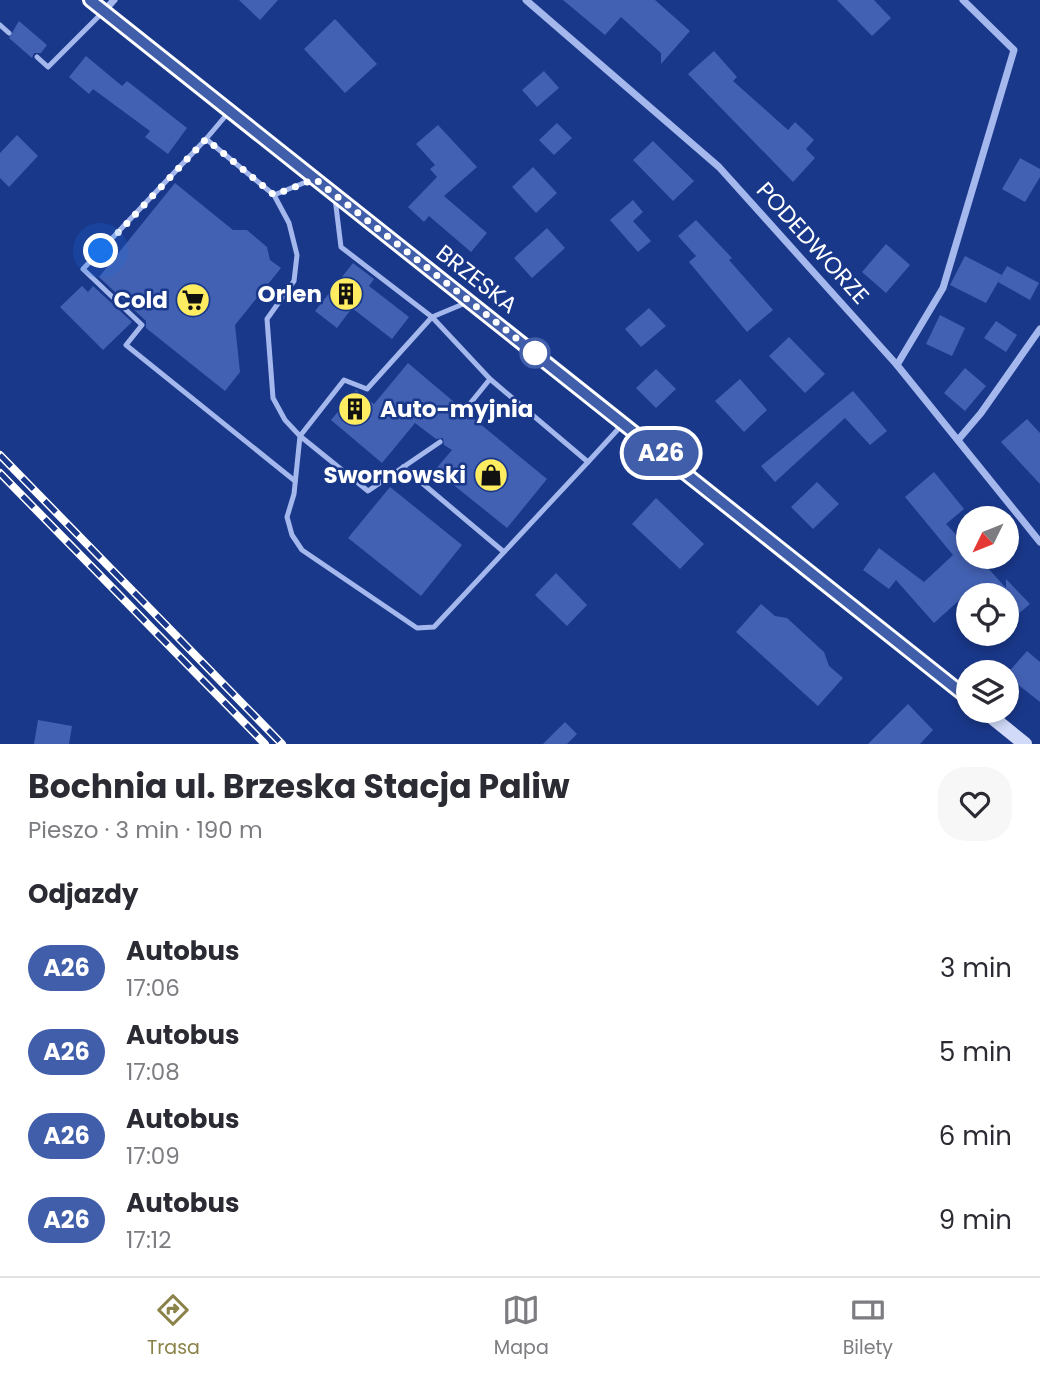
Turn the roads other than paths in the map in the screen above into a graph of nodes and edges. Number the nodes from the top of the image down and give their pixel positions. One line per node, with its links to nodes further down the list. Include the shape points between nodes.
1 (90, 0): 4 (main road, BRZESKA)
2 (526, 0): 16 (street, PODEDWORZE, via 719,167)
3 (963, 0): 16 (street, via 1014,50 943,288)
4 (109, 5): 7 (lane, via 48,67); 8 (main road, BRZESKA)
5 (0, 25): 6 (lane)
6 (9, 33)
7 (37, 57)
8 (230, 111): 9 (lane); 10 (main road, BRZESKA)
9 (206, 139): 11 (lane); 25 (lane, via 83,269 142,325 126,345)
10 (315, 179): 11 (lane); 12 (main road, BRZESKA)
11 (274, 195): 20 (lane, via 289,223 297,256 294,281 267,319 273,398)
12 (334, 195): 13 (main road, BRZESKA); 14 (lane, via 341,247)
13 (468, 301): 14 (lane); 19 (main road, BRZESKA)
14 (432, 317): 17 (lane); 20 (lane, via 367,389 344,380)
15 (1040, 329): 21 (street, via 981,414)
16 (897, 365): 21 (street, PODEDWORZE)
17 (490, 379): 18 (lane); 23 (lane)
18 (464, 411)
19 (624, 424): 23 (lane); 28 (main road, BRZESKA)
20 (300, 436): 24 (lane, via 368,491); 25 (lane)
21 (957, 440): 26 (street, PODEDWORZE)
22 (440, 442): 24 (lane)
23 (587, 462): 27 (lane)
24 (403, 467): 27 (lane)
25 (295, 481): 27 (lane, via 287,517 302,550 417,628 434,627)
26 (1040, 542)
27 (503, 552)
28 (956, 688)
29 (999, 723): 30 (main road)
30 (1025, 744)

